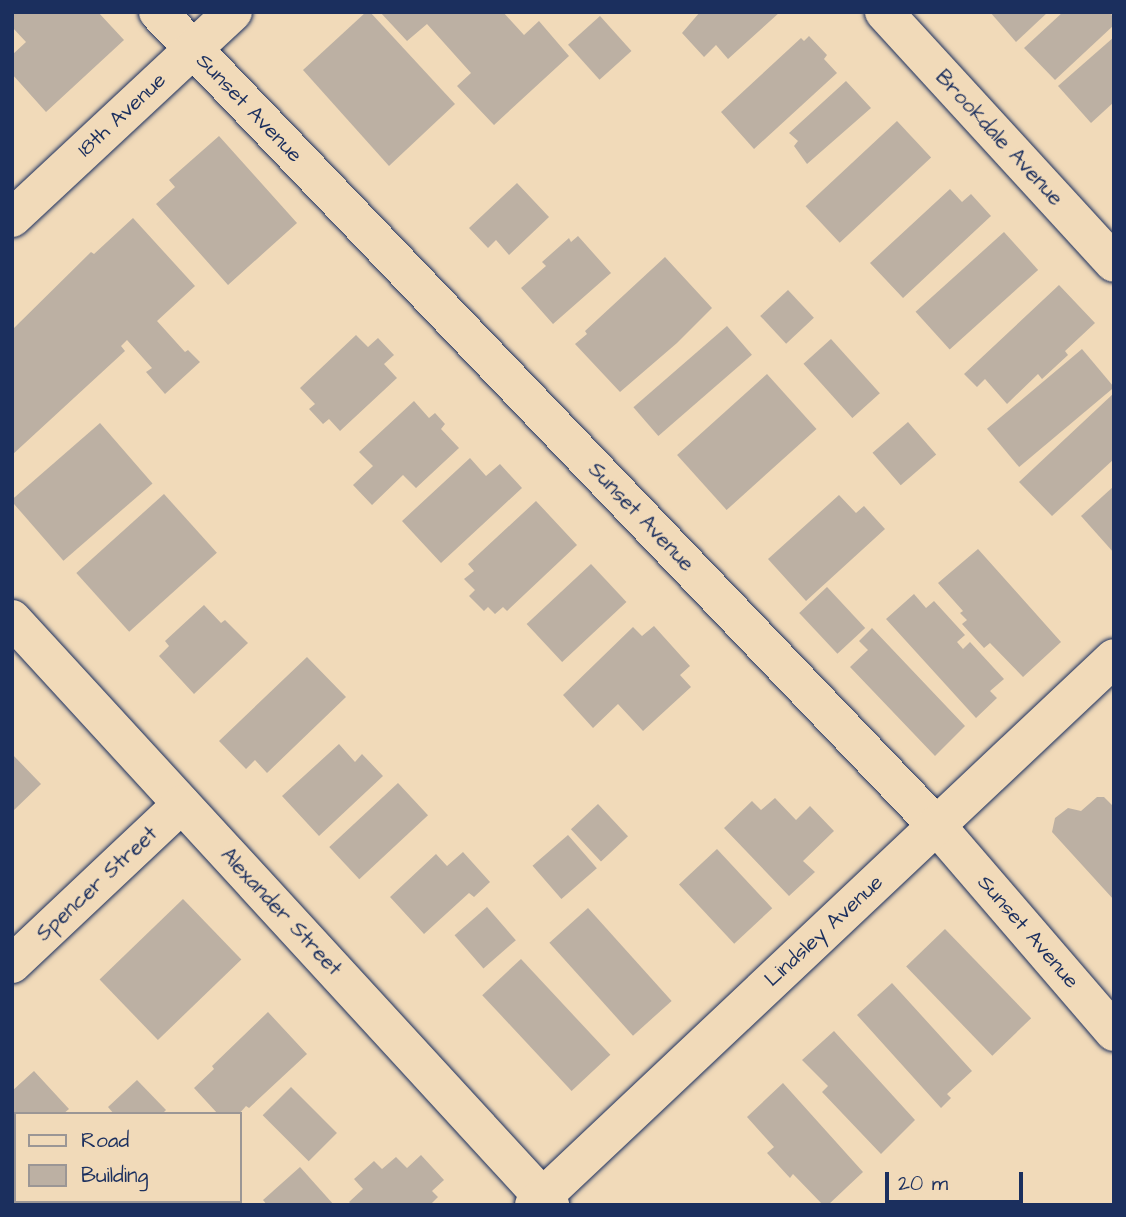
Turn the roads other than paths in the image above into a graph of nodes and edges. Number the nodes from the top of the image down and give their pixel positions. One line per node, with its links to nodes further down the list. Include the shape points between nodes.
1 (158, 12): 4 (street, Sunset Avenue)
2 (233, 12): 4 (street, 18th Avenue)
3 (884, 12): 6 (street, Brookdale Avenue)
4 (193, 49): 5 (street, 18th Avenue); 10 (street, Sunset Avenue)
5 (12, 218)
6 (1114, 263)
7 (12, 619): 9 (street, Alexander Street)
8 (1114, 658): 10 (street, Lindsley Avenue)
9 (182, 804): 11 (street, Spencer Street); 13 (street, Alexander Street)
10 (936, 825): 12 (street, Sunset Avenue); 13 (street, Lindsley Avenue)
11 (12, 964)
12 (1114, 1032)
13 (542, 1202)

